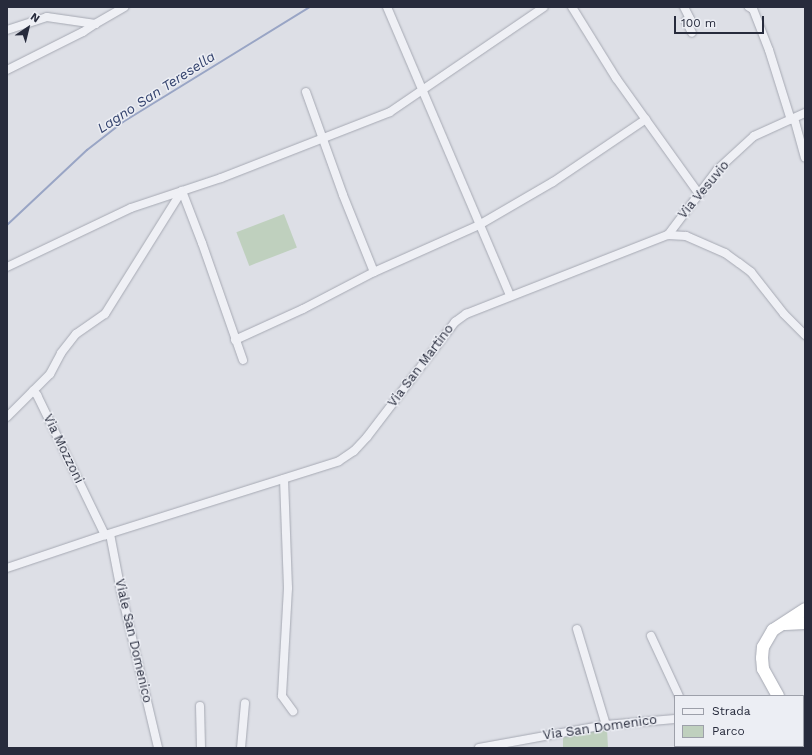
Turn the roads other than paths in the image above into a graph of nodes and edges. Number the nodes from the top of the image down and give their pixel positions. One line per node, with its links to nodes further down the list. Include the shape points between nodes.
1 (125, 7): 7 (street)
2 (387, 7): 11 (street)
3 (544, 7): 11 (street)
4 (572, 7): 14 (street, via 616,78)
5 (684, 7): 9 (street, via 690,19 686,21)
6 (749, 7): 15 (street, via 753,9)
7 (95, 24): 8 (street, via 48,17); 10 (street)
8 (7, 30)
9 (692, 33)
10 (7, 70)
11 (421, 90): 16 (street, via 390,112); 20 (street, via 446,143)
12 (306, 92): 16 (street)
13 (805, 113): 15 (street, Via Vesuvio)
14 (646, 119): 19 (street); 20 (street, via 553,182)
15 (793, 119): 17 (street); 19 (street, Via Vesuvio, via 754,136 717,170)
16 (323, 140): 18 (street); 23 (street)
17 (805, 158)
18 (182, 191): 22 (street, via 131,208); 26 (street); 28 (street, via 105,314 76,334 61,353 50,374)
19 (699, 194): 21 (street, Via Vesuvio)
20 (479, 225): 23 (street); 24 (street)
21 (668, 235): 24 (street, Via San Martino); 25 (street, Via San Martino, via 686,236 725,253 739,263 751,272 784,314)
22 (7, 267)
23 (374, 272): 26 (street, via 303,309)
24 (510, 296): 30 (street, Via San Martino, via 466,314 455,322 354,451 339,461)
25 (805, 335)
26 (235, 340): 27 (street)
27 (243, 360)
28 (33, 391): 29 (street); 31 (street, Via Mozzoni)
29 (7, 416)
30 (284, 479): 31 (street, Via San Martino); 42 (street, via 288,588 282,692 285,702)
31 (108, 534): 32 (street, Via San Martino); 45 (street, Viale San Domenico)
32 (7, 568)
33 (805, 610): 35 (highway)
34 (805, 623): 35 (highway)
35 (780, 625): 39 (highway, via 767,638 762,658 763,669)
36 (577, 629): 44 (street)
37 (651, 636): 38 (street)
38 (680, 695)
39 (777, 695)
40 (245, 703): 47 (street)
41 (200, 706): 46 (street)
42 (293, 711)
43 (674, 719): 44 (street, Via San Domenico)
44 (606, 725): 48 (street, Via San Domenico)
45 (158, 748)
46 (201, 748)
47 (241, 748)
48 (479, 748)

